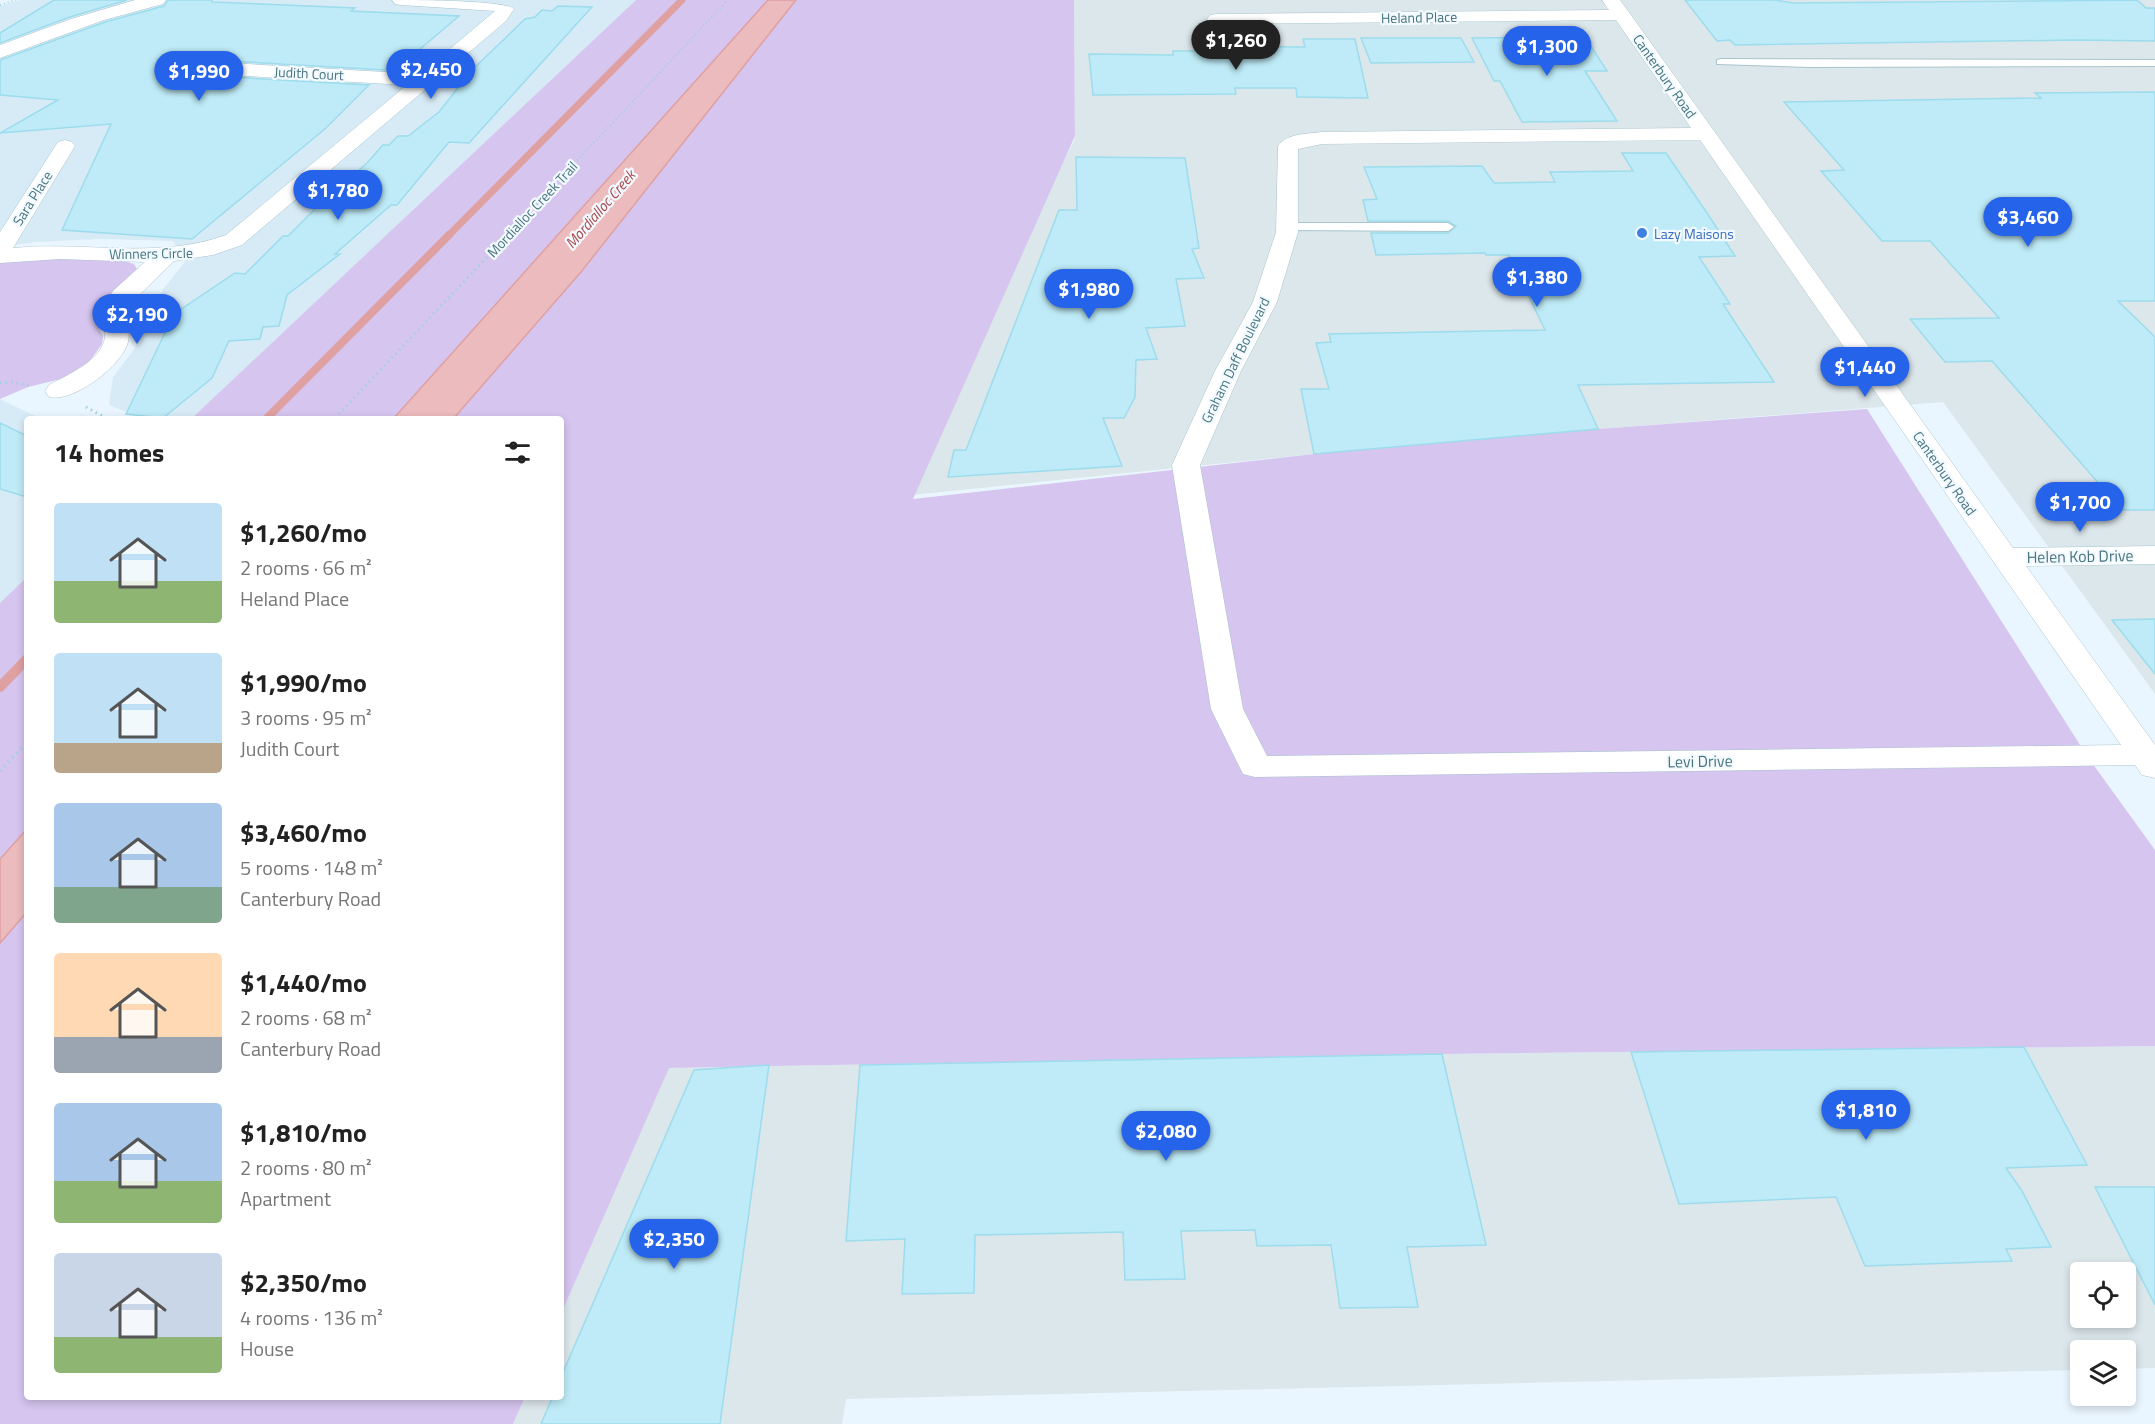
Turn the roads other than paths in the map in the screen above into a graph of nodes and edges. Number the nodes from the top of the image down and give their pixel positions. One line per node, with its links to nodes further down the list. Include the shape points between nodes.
1 (157, 0): 6 (street, via 57,28)
2 (401, 0): 3 (street, Winners Circle)
3 (425, 1): 10 (street, Winners Circle, via 505,9)
4 (1617, 7): 5 (street, Heland Place); 11 (street, Canterbury Road)
5 (1216, 19)
6 (0, 52)
7 (1721, 62): 8 (lane)
8 (2155, 63)
9 (194, 67): 10 (street, Judith Court)
10 (425, 80): 16 (street, Winners Circle, via 234,240 217,248)
11 (1706, 134): 13 (street, Graham Daff Boulevard, via 1298,141 1288,146); 20 (street, Canterbury Road)
12 (65, 146): 15 (street, Sara Place)
13 (1287, 227): 14 (lane); 22 (street, Graham Daff Boulevard, via 1265,302 1228,371 1186,465 1227,708)
14 (1448, 227)
15 (0, 250)
16 (167, 255): 17 (street, Winners Circle, via 60,252); 18 (street, via 112,309 117,336 112,351 90,372)
17 (0, 256)
18 (58, 391)
19 (2155, 555): 20 (street, Helen Kob Drive)
20 (2005, 557): 21 (street, Canterbury Road)
21 (2150, 762): 22 (street, Levi Drive)
22 (1255, 767)

